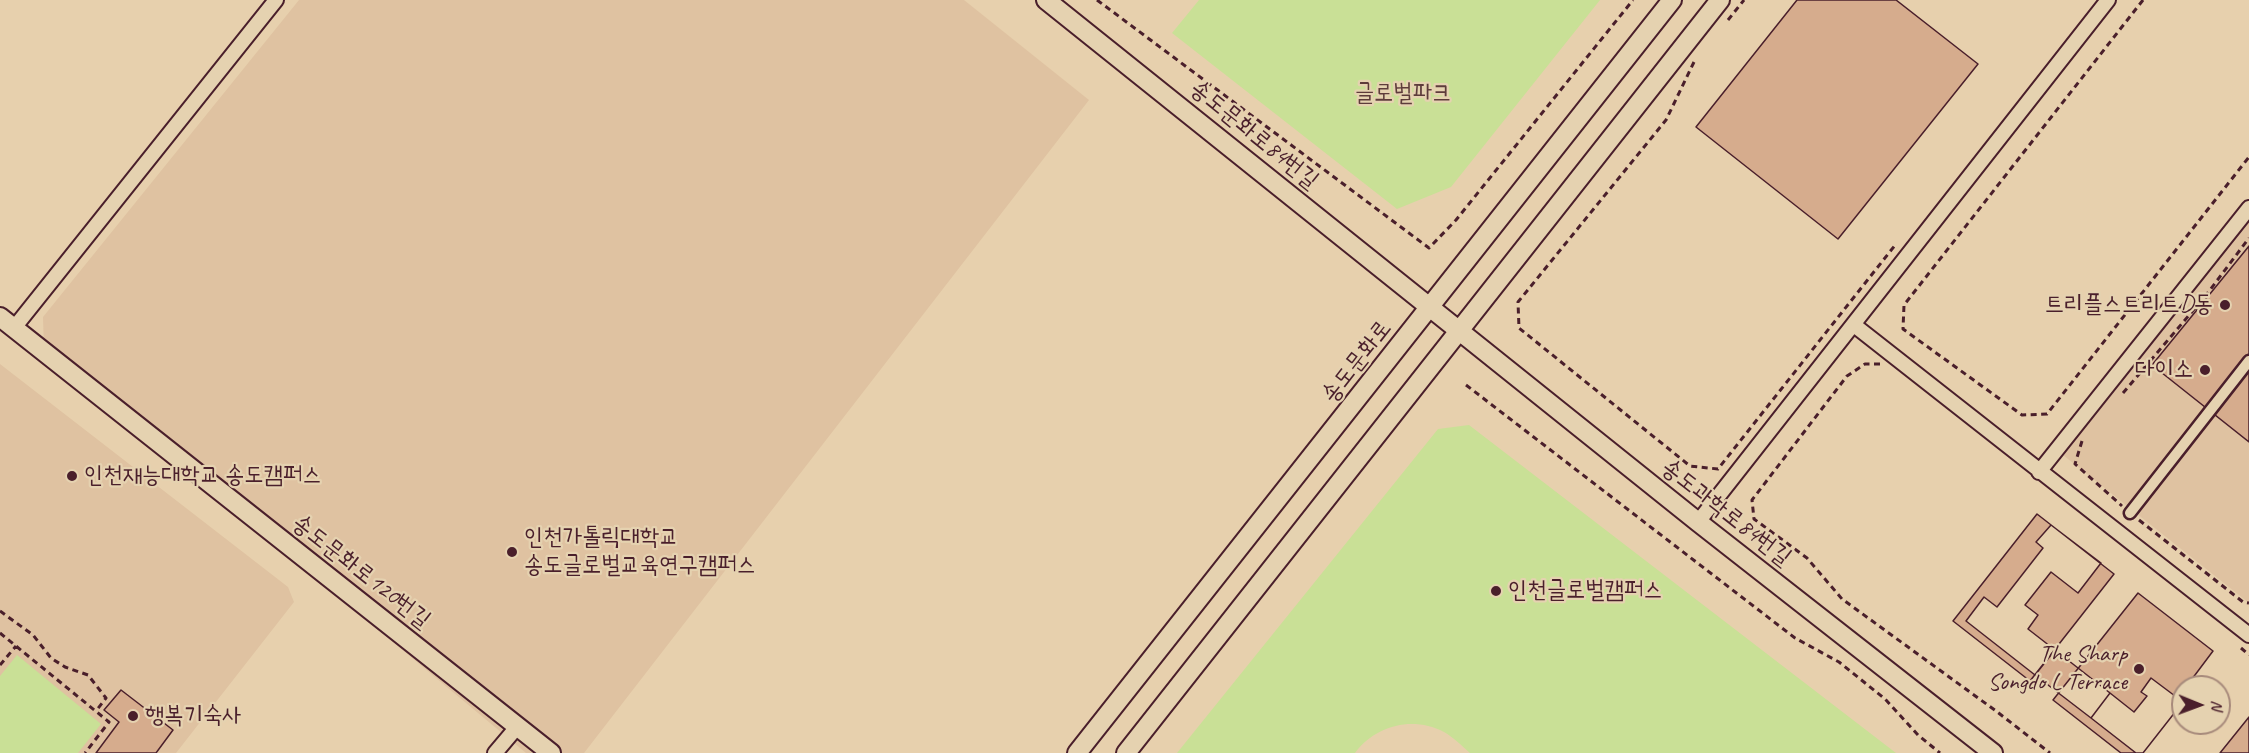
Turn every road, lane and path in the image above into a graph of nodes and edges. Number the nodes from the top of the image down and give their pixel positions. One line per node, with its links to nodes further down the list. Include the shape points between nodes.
1 (276, 0): 17 (street)
2 (1046, 0): 16 (street, 송도문화로84번길)
3 (1096, 0): 4 (path, via 1429,248 1456,220)
4 (1633, 0)
5 (1672, 0): 16 (street, 송도문화로)
6 (1720, 0): 19 (street)
7 (1744, 0): 10 (path)
8 (2108, 0): 18 (street)
9 (2143, 0): 12 (path, via 1904,305 1904,329 2022,415 2047,414)
10 (1723, 26)
11 (1695, 61): 15 (path, via 1666,120 1518,302 1518,328 1690,466 1718,469)
12 (2249, 157)
13 (2249, 208): 25 (street)
14 (2249, 238): 23 (path)
15 (1876, 267)
16 (1431, 307): 19 (street, 송도과학로84번길); 39 (street, 송도문화로)
17 (7, 322): 35 (street, 송도문화로120번길)
18 (1854, 325): 25 (street); 27 (street)
19 (1459, 330): 27 (street, 송도과학로84번길); 40 (street)
20 (2249, 361): 26 (street)
21 (1879, 364): 43 (path, via 1865,364 1847,376 1752,500 1754,519 1806,558 1842,599)
22 (1466, 385): 41 (path, via 1796,638 1839,662 1886,699)
23 (2121, 394)
24 (2083, 440): 26 (path, via 2075,464)
25 (2039, 472): 31 (street)
26 (2130, 513): 28 (path, via 2242,602)
27 (1698, 522): 42 (street, 송도과학로84번길)
28 (2249, 603)
29 (0, 611): 34 (path, via 33,635 51,658 65,668 88,675 106,698)
30 (0, 633): 32 (path)
31 (2249, 635)
32 (16, 646): 33 (path); 34 (path)
33 (0, 665)
34 (96, 711): 36 (path, via 109,722)
35 (517, 727): 37 (street); 38 (street, 송도문화로120번길)
36 (85, 753)
37 (495, 753)
38 (551, 753)
39 (1077, 753)
40 (1126, 753)
41 (1940, 753)
42 (1994, 753)
43 (2050, 753)

